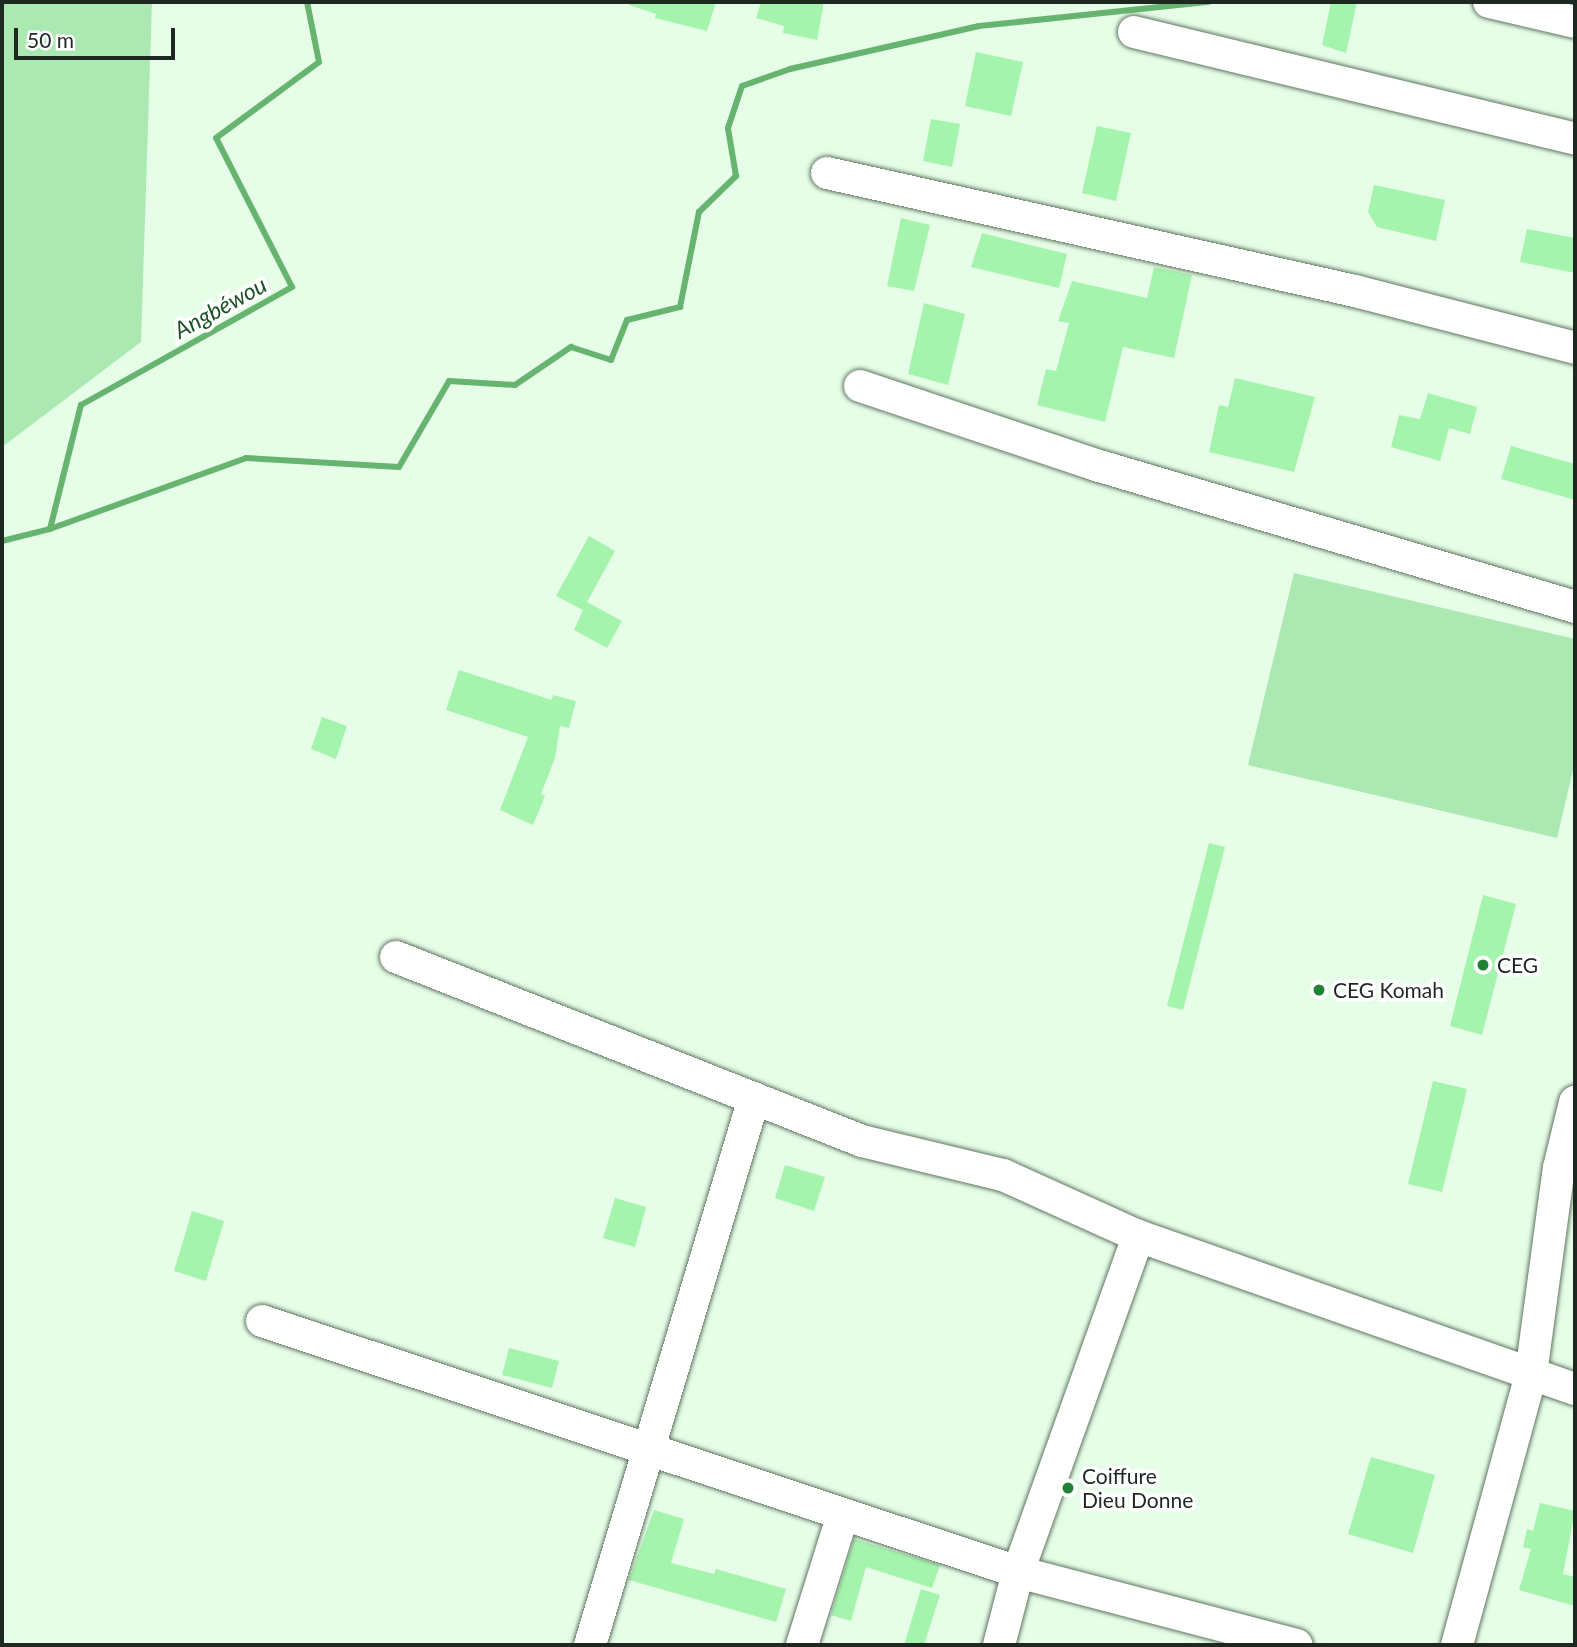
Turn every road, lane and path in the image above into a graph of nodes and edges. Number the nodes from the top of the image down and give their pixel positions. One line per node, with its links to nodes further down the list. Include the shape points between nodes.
1 (1489, 2): 2 (street)
2 (1575, 22)
3 (1135, 32): 4 (street)
4 (1575, 139)
5 (827, 173): 6 (street, via 1355,291)
6 (1575, 348)
7 (860, 386): 8 (street, via 1096,465)
8 (1575, 607)
9 (396, 957): 10 (street)
10 (754, 1098): 13 (street, via 862,1141 1003,1175); 17 (street)
11 (1575, 1102): 12 (street)
12 (1567, 1171): 15 (street)
13 (1138, 1236): 15 (street); 19 (street)
14 (262, 1321): 17 (street)
15 (1531, 1374): 16 (street); 24 (street)
16 (1575, 1389)
17 (649, 1449): 18 (street); 20 (street)
18 (843, 1514): 19 (street); 21 (street)
19 (1018, 1572): 22 (street); 23 (street)
20 (590, 1645)
21 (802, 1645)
22 (999, 1645)
23 (1297, 1645)
24 (1457, 1645)

